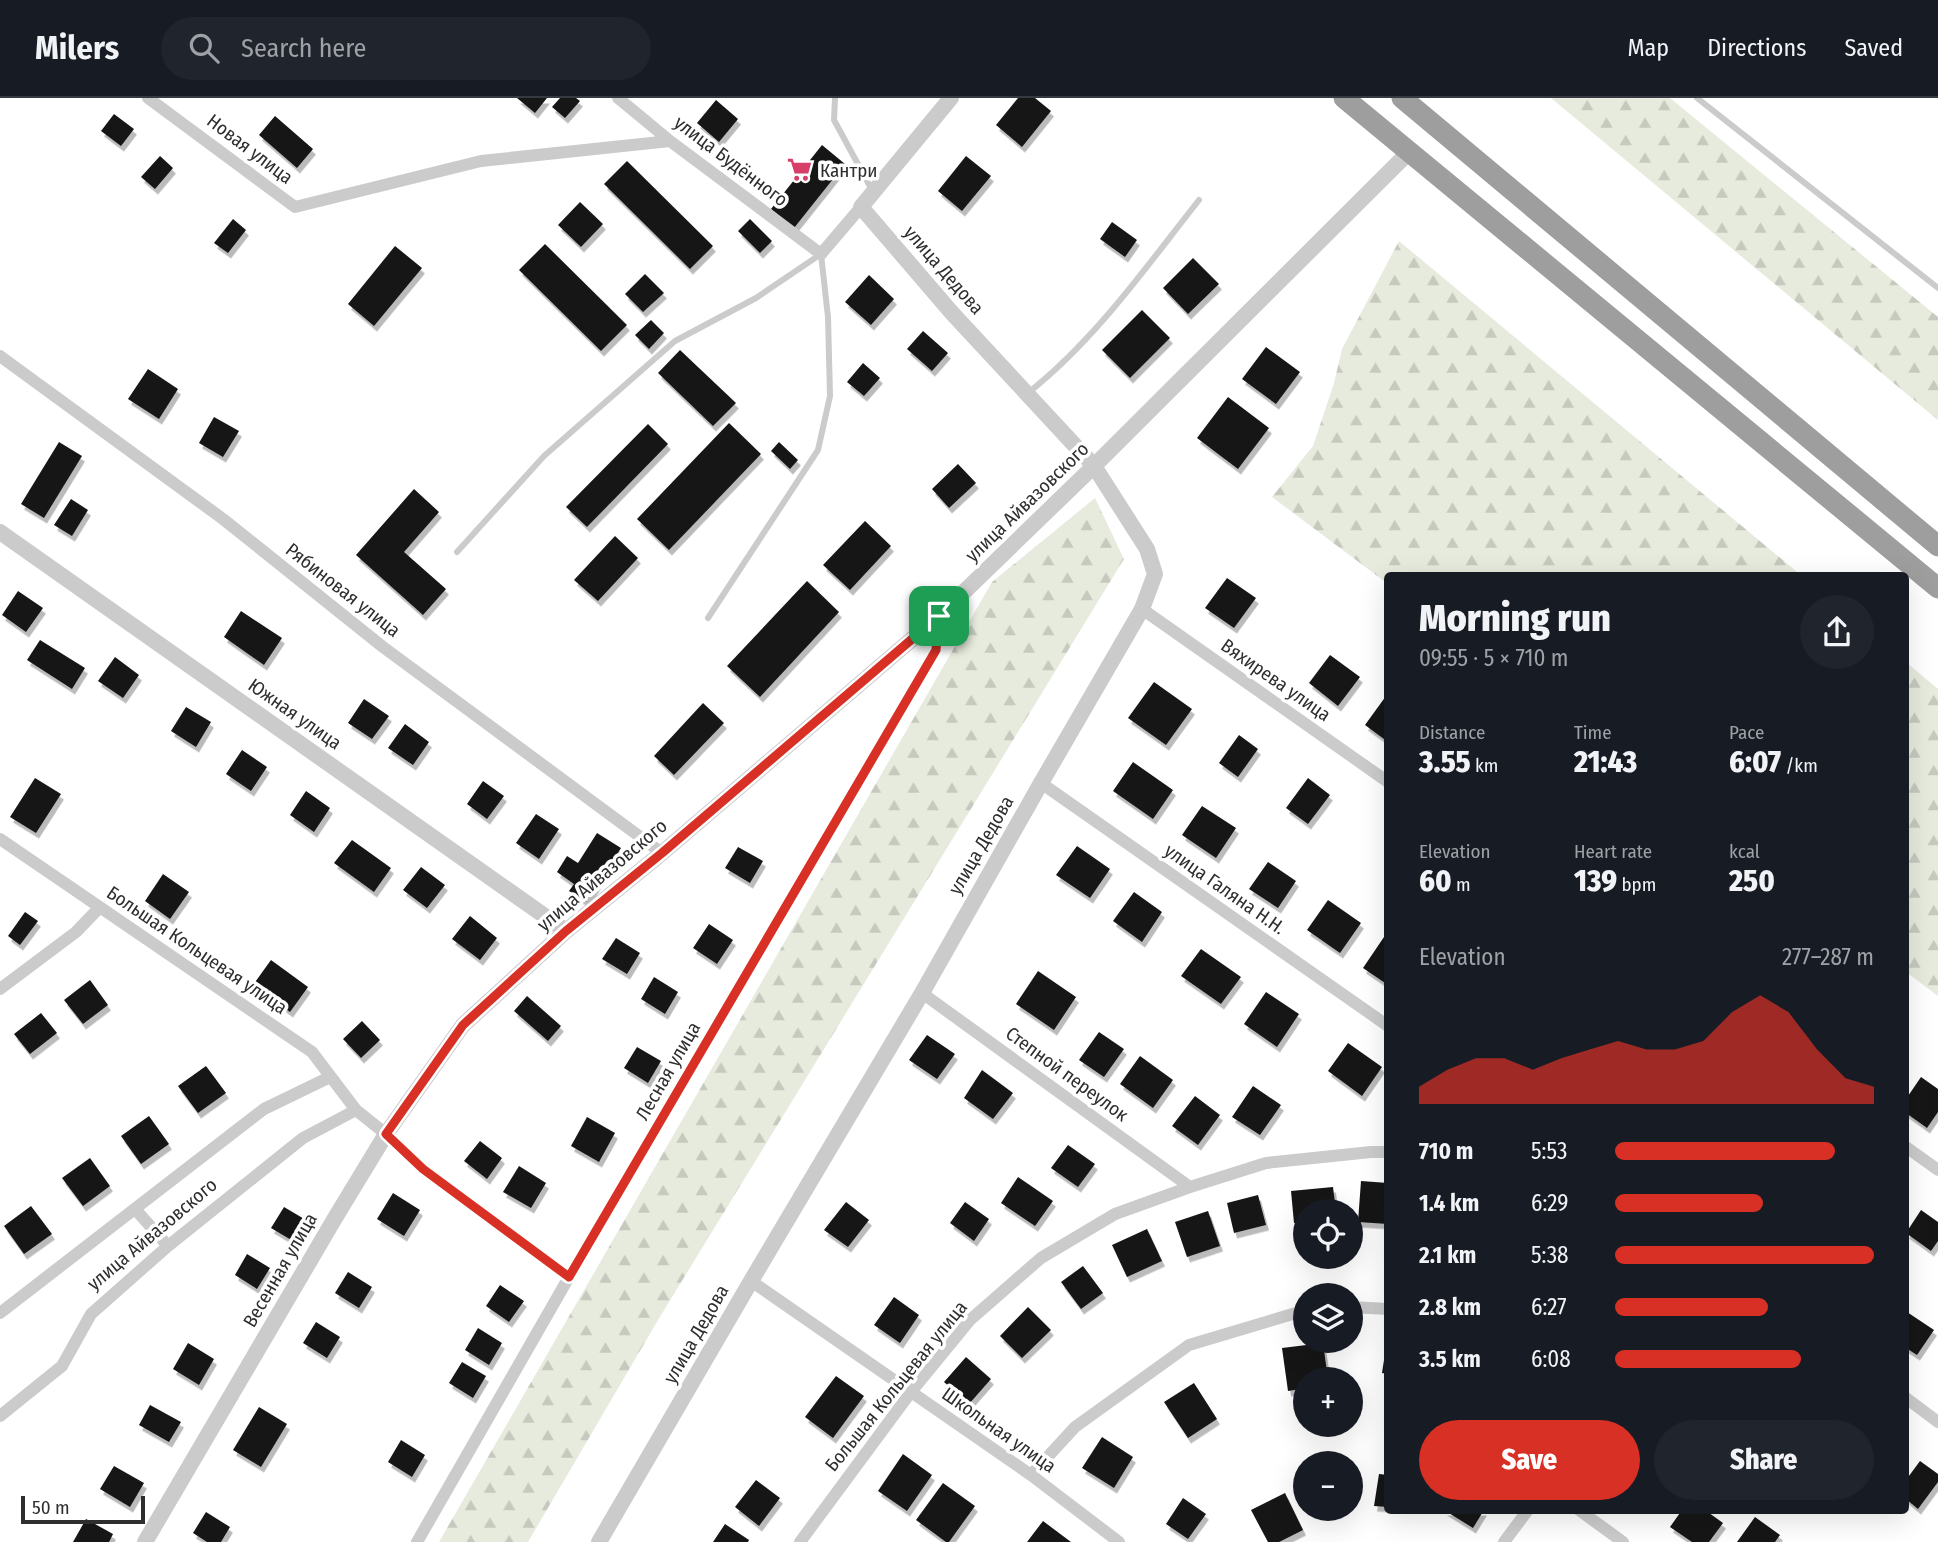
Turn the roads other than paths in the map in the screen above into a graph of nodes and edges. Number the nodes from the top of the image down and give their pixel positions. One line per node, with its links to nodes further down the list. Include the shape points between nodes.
1 (148, 98): 8 (street, Новая улица, via 295,206 481,161)
2 (618, 98): 8 (street, улица Будённого)
3 (835, 98): 10 (lane, via 834,120)
4 (951, 98): 10 (street)
5 (1344, 98): 9 (highway)
6 (1402, 98): 19 (highway)
7 (1697, 98): 14 (lane)
8 (670, 141): 13 (street, улица Будённого)
9 (1409, 152): 17 (street, улица Айвазовского); 21 (highway)
10 (873, 192): 12 (street)
11 (1199, 200): 16 (lane, via 1095,330)
12 (861, 207): 13 (street); 16 (street, улица Дедова)
13 (821, 254): 20 (lane, via 756,298 675,341 544,456); 24 (lane, via 830,396 818,450)
14 (1938, 288)
15 (0, 356): 28 (street, Рябиновая улица, via 223,519 383,647)
16 (1028, 393): 17 (street, улица Дедова)
17 (1094, 466): 22 (street, улица Дедова, via 1147,549 1155,575); 23 (street, улица Айвазовского)
18 (0, 532): 30 (street, Южная улица)
19 (1938, 546)
20 (457, 552)
21 (1938, 588)
22 (1142, 609): 25 (street, Вяхирева улица); 26 (street, улица Дедова)
23 (939, 616): 28 (street, улица Айвазовского); 44 (street, Лесная улица, via 936,650)
24 (708, 618)
25 (1384, 779)
26 (1041, 783): 32 (street, улица Дедова); 33 (street, улица Галяна Н.Н.)
27 (0, 839): 29 (street, Большая Кольцевая улица)
28 (662, 853): 30 (street, улица Айвазовского)
29 (100, 907): 31 (street, via 76,932); 35 (street, Большая Кольцевая улица, via 312,1052)
30 (566, 931): 34 (street, улица Айвазовского)
31 (0, 989)
32 (922, 993): 41 (street, Степной переулок); 45 (street, улица Дедова)
33 (1384, 1023)
34 (463, 1025): 37 (street, Весенная улица)
35 (330, 1077): 36 (street, Большая Кольцевая улица); 42 (street, via 264,1109)
36 (356, 1110): 37 (street, Большая Кольцевая улица); 43 (street, улица Айвазовского, via 303,1138)
37 (386, 1134): 44 (street, Большая Кольцевая улица, via 423,1169); 57 (street, Весенная улица)
38 (1909, 1149): 40 (street)
39 (1384, 1152): 41 (street, Большая Кольцевая улица, via 1266,1163)
40 (1938, 1170)
41 (1190, 1186): 50 (street, Большая Кольцевая улица, via 1115,1214 1041,1258 970,1320)
42 (135, 1209): 43 (street); 48 (street)
43 (168, 1246): 52 (street, улица Айвазовского, via 90,1314 62,1366)
44 (569, 1277): 58 (street, Лесная улица)
45 (751, 1281): 50 (street, Школьная улица); 59 (street, улица Дедова)
46 (1363, 1308): 47 (street)
47 (1384, 1309)
48 (0, 1313)
49 (1293, 1314): 54 (street, via 1189,1345 1075,1427)
50 (911, 1392): 54 (street, Школьная улица); 60 (street, Большая Кольцевая улица)
51 (1909, 1400): 53 (street)
52 (0, 1416)
53 (1938, 1422)
54 (1031, 1475): 61 (street, Школьная улица)
55 (1525, 1514): 62 (street)
56 (1584, 1514): 63 (street)
57 (145, 1542)
58 (417, 1542)
59 (599, 1542)
60 (800, 1542)
61 (1119, 1542)
62 (1504, 1542)
63 (1623, 1542)

